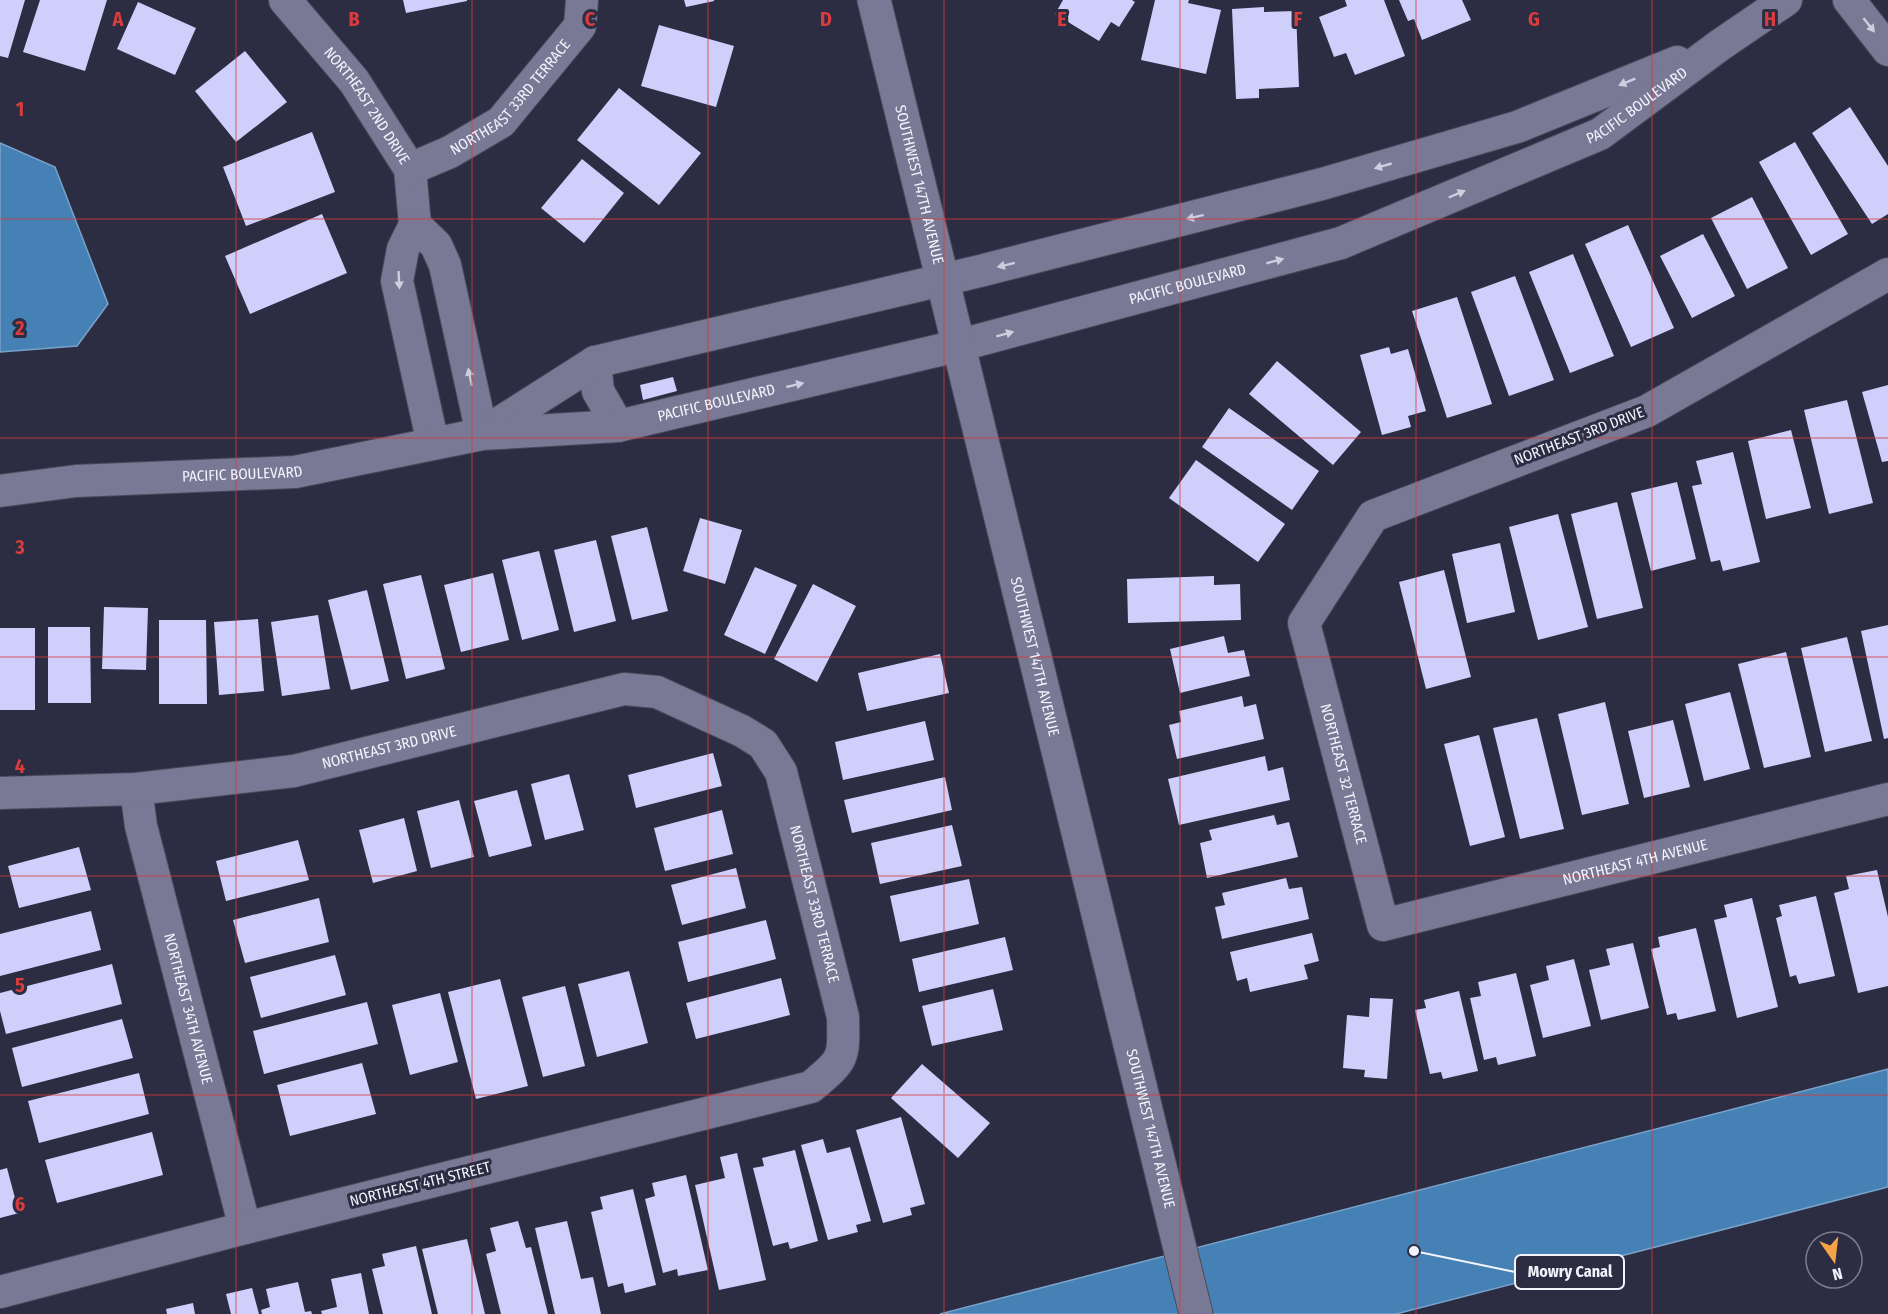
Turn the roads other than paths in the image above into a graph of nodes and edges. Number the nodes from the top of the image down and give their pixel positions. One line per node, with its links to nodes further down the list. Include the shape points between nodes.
1 (285, 0): 8 (street, NORTHEAST 2ND DRIVE, via 354,81)
2 (582, 0): 8 (street, NORTHEAST 33RD TERRACE, via 580,26 501,122 450,152)
3 (874, 0): 11 (street, SOUTHWEST 147TH AVENUE)
4 (1786, 0): 6 (street, PACIFIC BOULEVARD)
5 (1849, 0): 7 (street, one-way to 7)
6 (1720, 45): 11 (street, PACIFIC BOULEVARD, one-way to 11, via 1517,127 1322,184); 12 (street, PACIFIC BOULEVARD, one-way to 6, via 1341,243 1600,134)
7 (1888, 50)
8 (410, 169): 9 (street, NORTHEAST 2ND DRIVE)
9 (415, 225): 15 (street, one-way to 9, via 445,265 435,245); 16 (street, NORTHEAST 2ND DRIVE, one-way to 16, via 403,249 397,281)
10 (1888, 274): 18 (street, NORTHEAST 3RD DRIVE, via 1647,411 1373,516)
11 (942, 280): 12 (street, SOUTHWEST 147TH AVENUE); 13 (street, PACIFIC BOULEVARD)
12 (957, 346): 14 (street, PACIFIC BOULEVARD, one-way to 12); 27 (street, SOUTHWEST 147TH AVENUE)
13 (595, 362): 14 (street, via 598,391); 15 (street, PACIFIC BOULEVARD)
14 (618, 426): 15 (street, PACIFIC BOULEVARD)
15 (482, 434): 16 (street, PACIFIC BOULEVARD)
16 (433, 444): 17 (street, PACIFIC BOULEVARD, via 295,472 76,481)
17 (0, 491)
18 (1304, 623): 23 (street, NORTHEAST 32 TERRACE)
19 (763, 744): 20 (street, NORTHEAST 3RD DRIVE, via 657,692 624,689 294,771); 24 (street, NORTHEAST 33RD TERRACE, via 781,772 843,1017 844,1052)
20 (136, 789): 21 (street, NORTHEAST 3RD DRIVE); 25 (street, NORTHEAST 34TH AVENUE, via 141,826)
21 (0, 793)
22 (1888, 799): 23 (street, NORTHEAST 4TH AVENUE)
23 (1383, 925)
24 (835, 1067): 25 (street, NORTHEAST 4TH STREET, via 811,1087)
25 (245, 1228): 26 (street, NORTHEAST 4TH STREET)
26 (0, 1292)
27 (1196, 1314)

